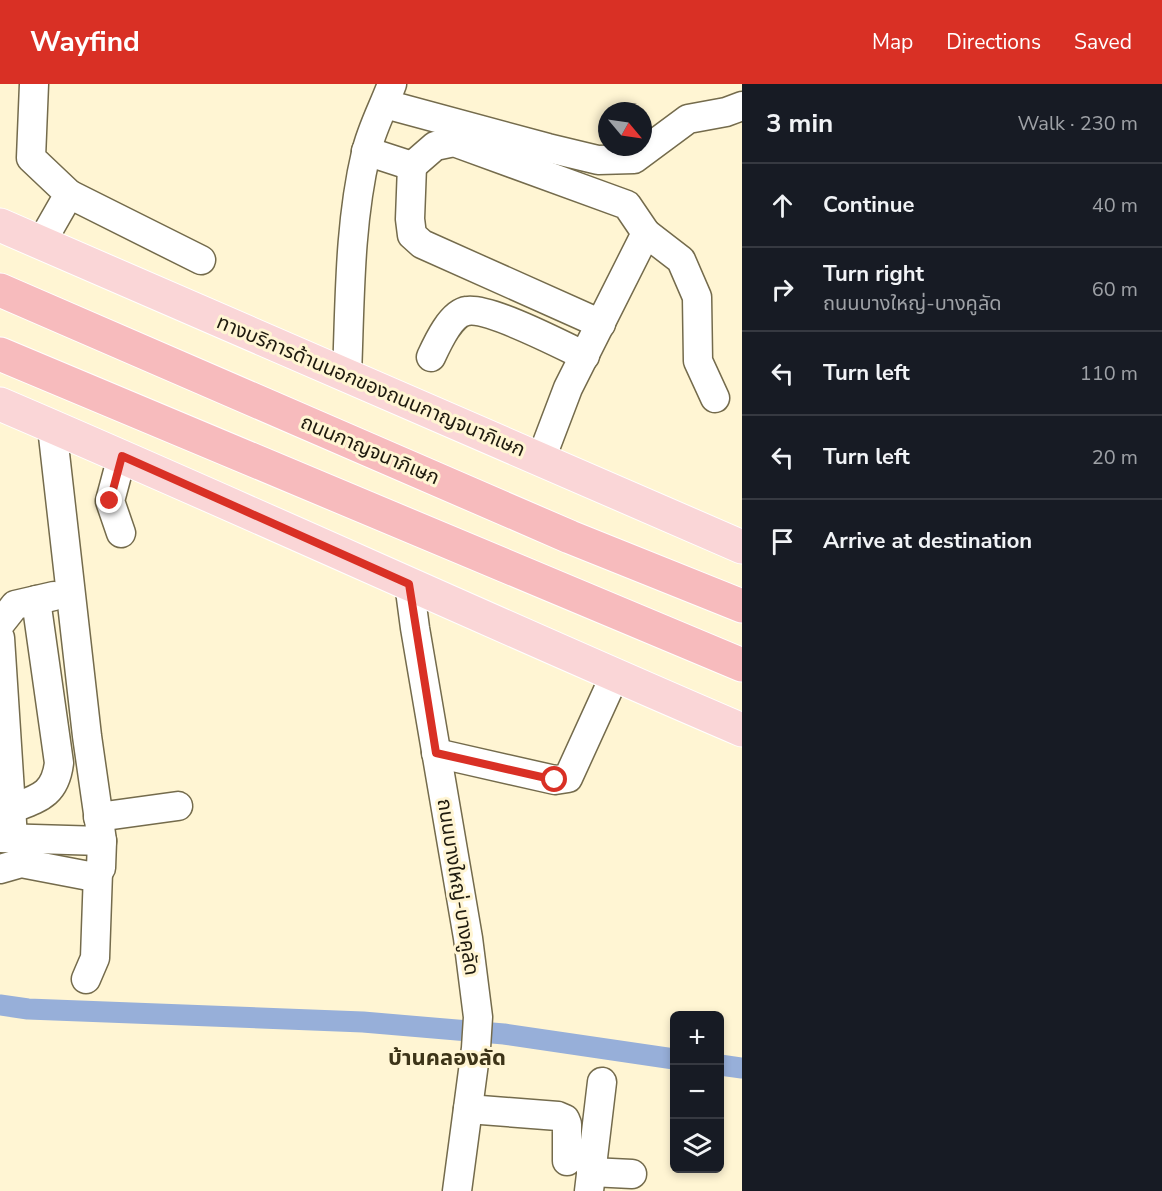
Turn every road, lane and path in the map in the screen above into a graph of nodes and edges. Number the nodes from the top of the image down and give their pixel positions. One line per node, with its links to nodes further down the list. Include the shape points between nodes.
1 (34, 84): 8 (street, via 32,158)
2 (389, 94): 4 (street); 5 (street, via 548,148)
3 (735, 114): 5 (street, via 688,119 634,159)
4 (366, 151): 6 (street); 20 (street, via 351,270)
5 (590, 158): 7 (street)
6 (412, 166): 7 (street, via 435,146 454,142); 16 (street, via 412,235 422,244)
7 (585, 190): 10 (street, via 627,206)
8 (69, 194): 11 (street); 12 (street)
9 (0, 225): 11 (main road, ทางบริการด้านนอกของถนนกาญจนาภิเษก)
10 (646, 233): 16 (street); 21 (street, via 681,260 697,297 699,361)
11 (40, 243): 20 (main road, ทางบริการด้านนอกของถนนกาญจนาภิเษก)
12 (201, 260)
13 (0, 277): 15 (highway)
14 (0, 290): 15 (highway, ถนนกาญจนาภิเษก)
15 (44, 309): 31 (highway, ถนนกาญจนาภิเษก, via 570,537)
16 (601, 324): 18 (street)
17 (0, 354): 34 (highway)
18 (585, 356): 19 (street, via 508,321 466,310 444,332); 25 (street, via 568,388)
19 (431, 357)
20 (347, 375): 25 (main road, ทางบริการด้านนอกของถนนกาญจนาภิเษก)
21 (715, 399)
22 (0, 404): 23 (main road)
23 (52, 426): 24 (main road); 29 (street)
24 (122, 456): 26 (street, via 110,501); 28 (main road)
25 (541, 459): 27 (main road, ทางบริการด้านนอกของถนนกาญจนาภิเษก)
26 (122, 533)
27 (742, 547)
28 (409, 584): 35 (main road); 37 (street, ถนนบางใหญ่-บางคูลัด)
29 (71, 594): 30 (street); 40 (street)
30 (36, 600): 32 (street, via 15,605); 39 (street, via 59,763 57,778 42,797)
31 (742, 606)
32 (0, 624)
33 (0, 638): 39 (street)
34 (742, 665)
35 (615, 675): 36 (main road); 37 (street, via 568,778 555,780)
36 (742, 730)
37 (436, 753): 46 (street, ถนนบางใหญ่-บางคูลัด, via 478,1017)
38 (178, 806): 40 (street)
39 (11, 809): 41 (street)
40 (100, 829): 41 (street); 43 (street)
41 (7, 838)
42 (0, 869): 43 (street, via 21,863 89,876)
43 (98, 872): 44 (street, via 95,958)
44 (86, 979)
45 (602, 1082): 48 (street)
46 (468, 1109): 48 (street, via 565,1119); 49 (street, ถนนบางใหญ่-บางคูลัด)
47 (632, 1174): 48 (street)
48 (583, 1175)
49 (457, 1191)

